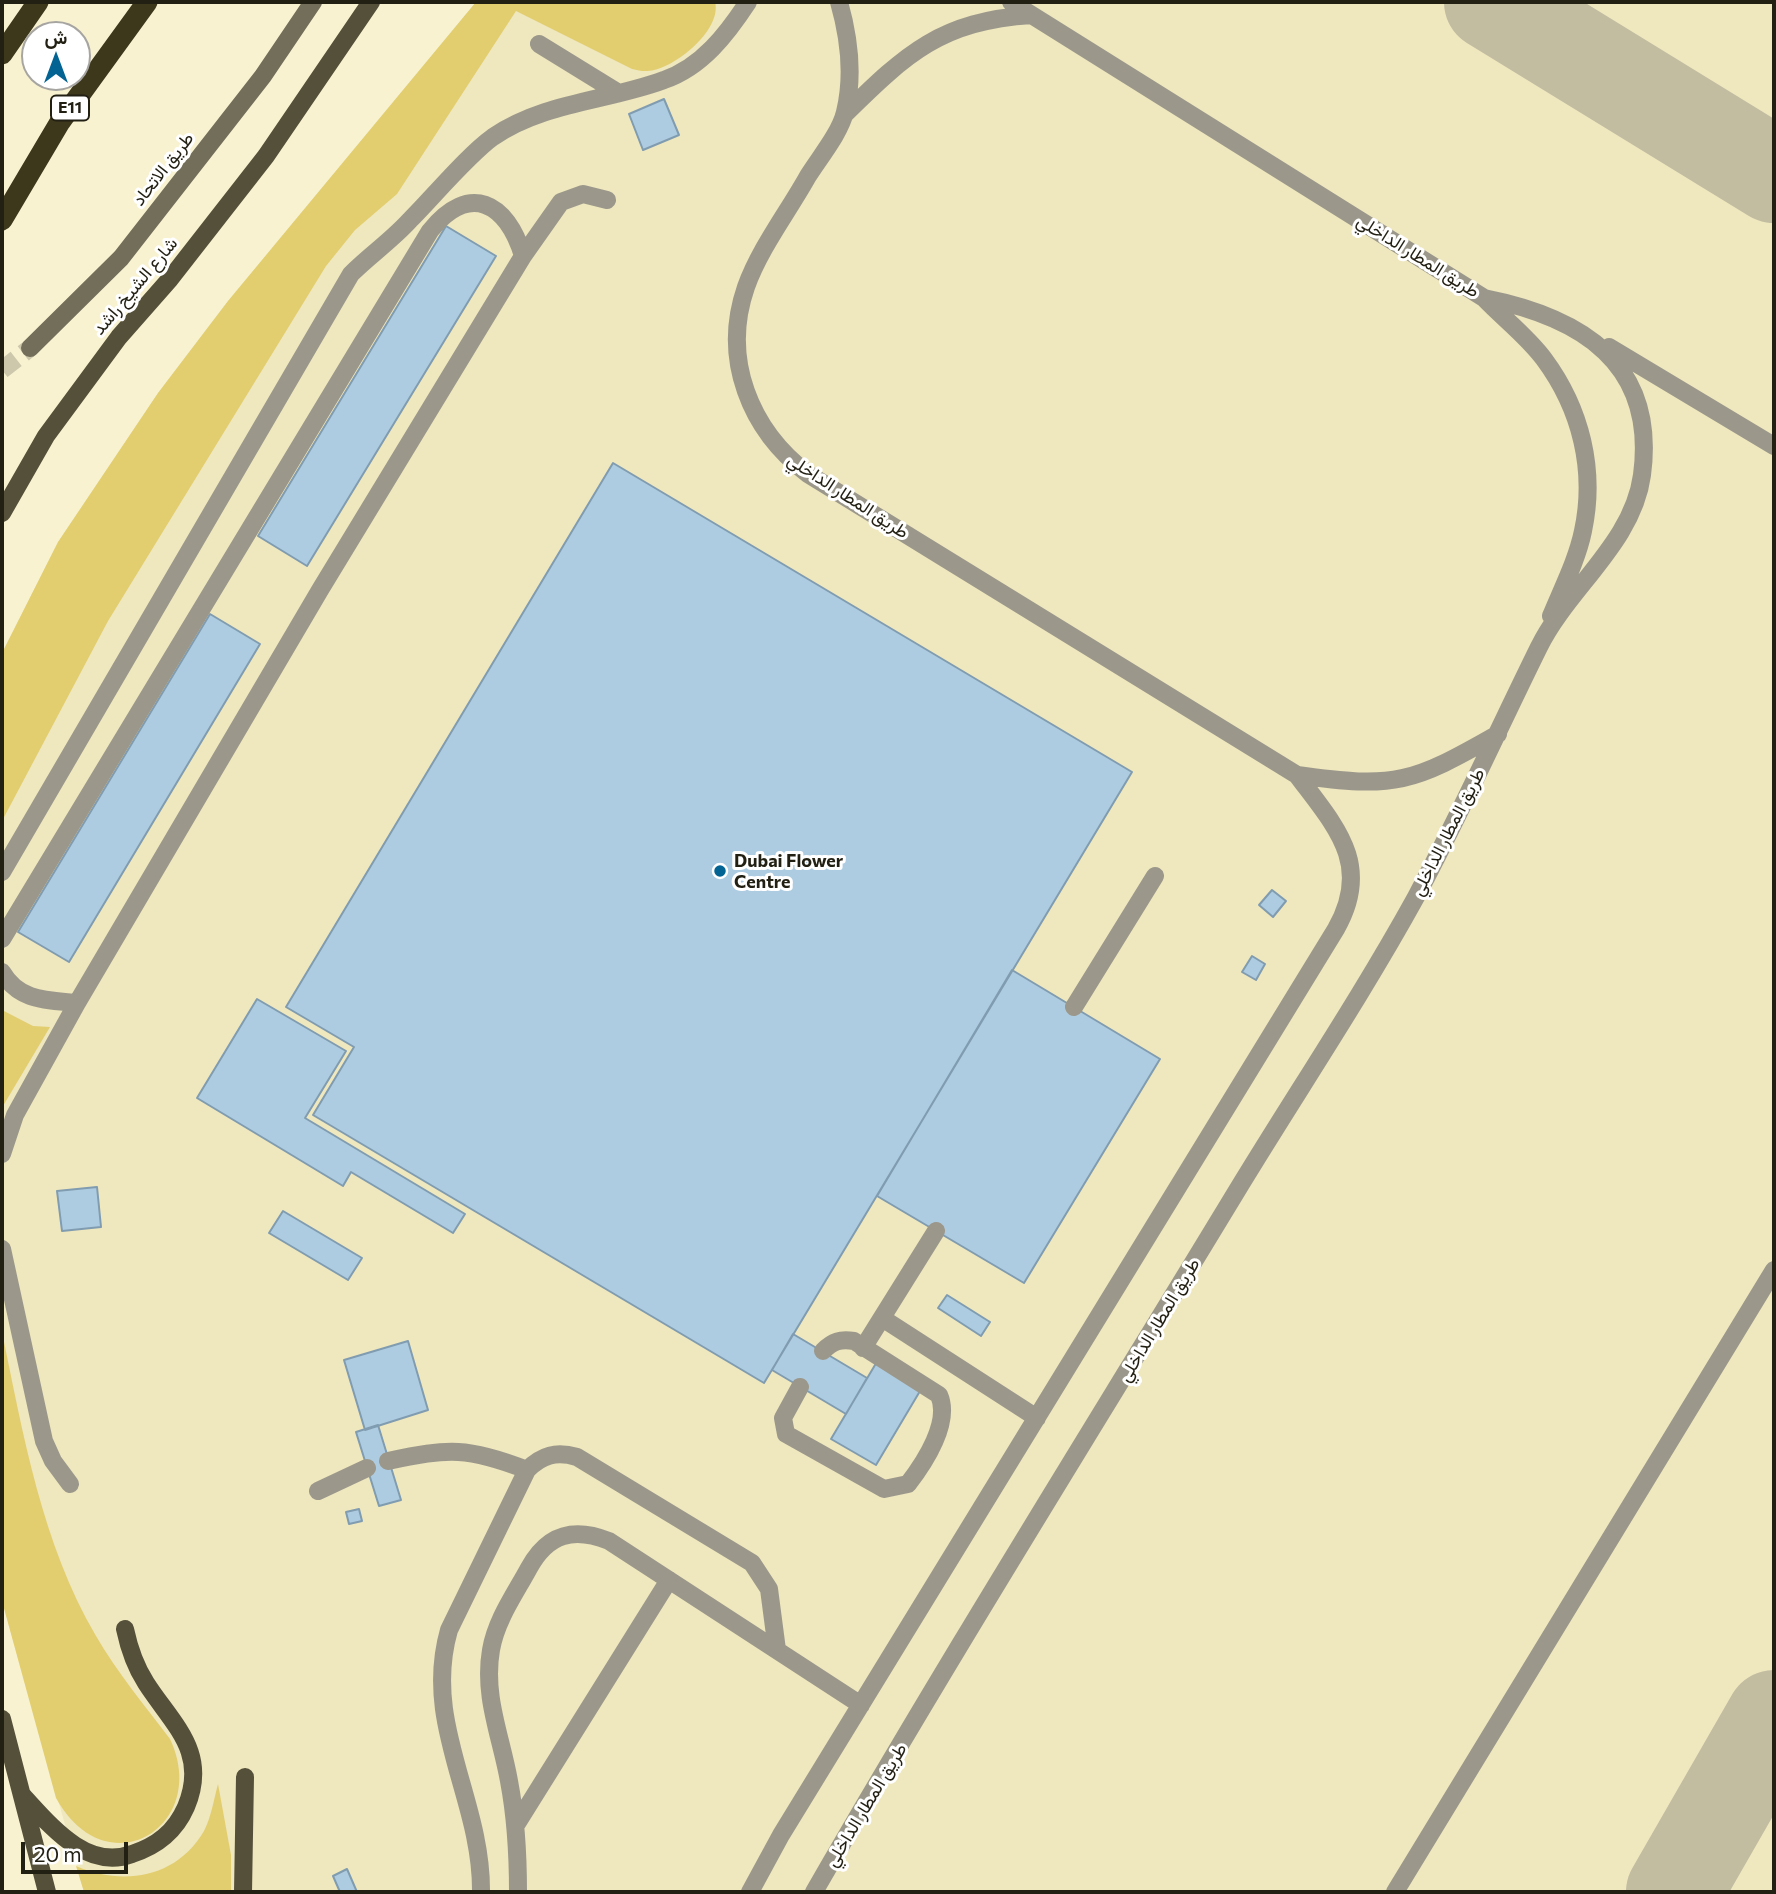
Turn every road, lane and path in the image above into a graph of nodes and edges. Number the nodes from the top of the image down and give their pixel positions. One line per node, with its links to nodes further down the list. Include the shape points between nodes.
1 (38, 2): 10 (highway)
2 (147, 2): 14 (highway, E11, via 60,122)
3 (313, 2): 18 (main road, طريق الاتحاد, via 263,76 121,258)
4 (371, 2): 20 (main road, شارع الشيخ راشد, via 219,218 119,337 54,425)
5 (748, 2): 11 (lane, via 728,33 700,60 666,80)
6 (839, 2): 12 (lane, طريق المطار الداخلي, via 849,56)
7 (1011, 2): 8 (lane, طريق المطار الداخلي)
8 (1032, 15): 12 (lane, via 976,23 920,45); 16 (lane, طريق المطار الداخلي)
9 (539, 44): 11 (lane)
10 (2, 54)
11 (617, 92): 24 (lane, via 535,116 492,138 351,274)
12 (845, 114): 23 (lane, طريق المطار الداخلي, via 757,265 739,315 740,373 762,429 808,474)
13 (607, 200): 15 (lane, via 583,194 561,202)
14 (2, 220)
15 (523, 256): 26 (lane, via 510,222 496,209 477,203 458,206 430,231); 28 (lane)
16 (1484, 298): 17 (lane, طريق المطار الداخلي, via 1555,317); 21 (lane, via 1543,356 1568,396 1583,440 1589,487 1583,533)
17 (1589, 335): 19 (lane); 21 (lane, طريق المطار الداخلي, via 1618,364 1636,400 1644,439 1642,479 1629,517)
18 (30, 348)
19 (1774, 446)
20 (2, 513)
21 (1543, 639): 22 (lane, طريق المطار الداخلي)
22 (1498, 734): 23 (lane, via 1443,766 1394,782 1369,784); 57 (lane, طريق المطار الداخلي, via 1413,902)
23 (1297, 775): 38 (lane, via 1343,840 1352,877 1345,914)
24 (2, 872)
25 (1155, 876): 29 (lane)
26 (2, 939)
27 (2, 972): 28 (lane, via 10,986 26,997)
28 (77, 1003): 30 (lane, via 15,1115)
29 (1074, 1007)
30 (2, 1154)
31 (936, 1231): 34 (lane)
32 (2, 1249): 42 (lane, via 44,1441 52,1461)
33 (1774, 1270): 58 (lane)
34 (882, 1318): 35 (lane); 38 (lane)
35 (863, 1348): 36 (lane, via 842,1339); 37 (lane, via 931,1388 943,1405 940,1426 908,1483 884,1489 786,1434 783,1418)
36 (823, 1352)
37 (800, 1387)
38 (1037, 1418): 47 (lane)
39 (388, 1461): 41 (lane, via 449,1450 471,1451)
40 (367, 1468): 43 (lane)
41 (527, 1470): 46 (lane, via 549,1455 577,1457 739,1553 762,1574 769,1589); 54 (lane, via 449,1630 441,1666 441,1702 476,1847)
42 (70, 1484)
43 (318, 1490)
44 (668, 1580): 46 (lane); 51 (lane); 51 (lane, via 590,1533 568,1534 549,1543 535,1558 500,1620 488,1673 490,1704)
45 (125, 1629): 50 (main road, via 136,1667 178,1724 192,1756 193,1790 179,1823 153,1847 120,1859 86,1853 57,1832)
46 (777, 1650): 47 (lane)
47 (861, 1705): 56 (lane)
48 (2, 1719): 50 (main road)
49 (245, 1777): 53 (main road)
50 (22, 1795): 52 (main road)
51 (516, 1825): 55 (lane)
52 (47, 1892)
53 (243, 1892)
54 (481, 1892)
55 (518, 1892)
56 (750, 1892)
57 (814, 1892)
58 (1395, 1892)

